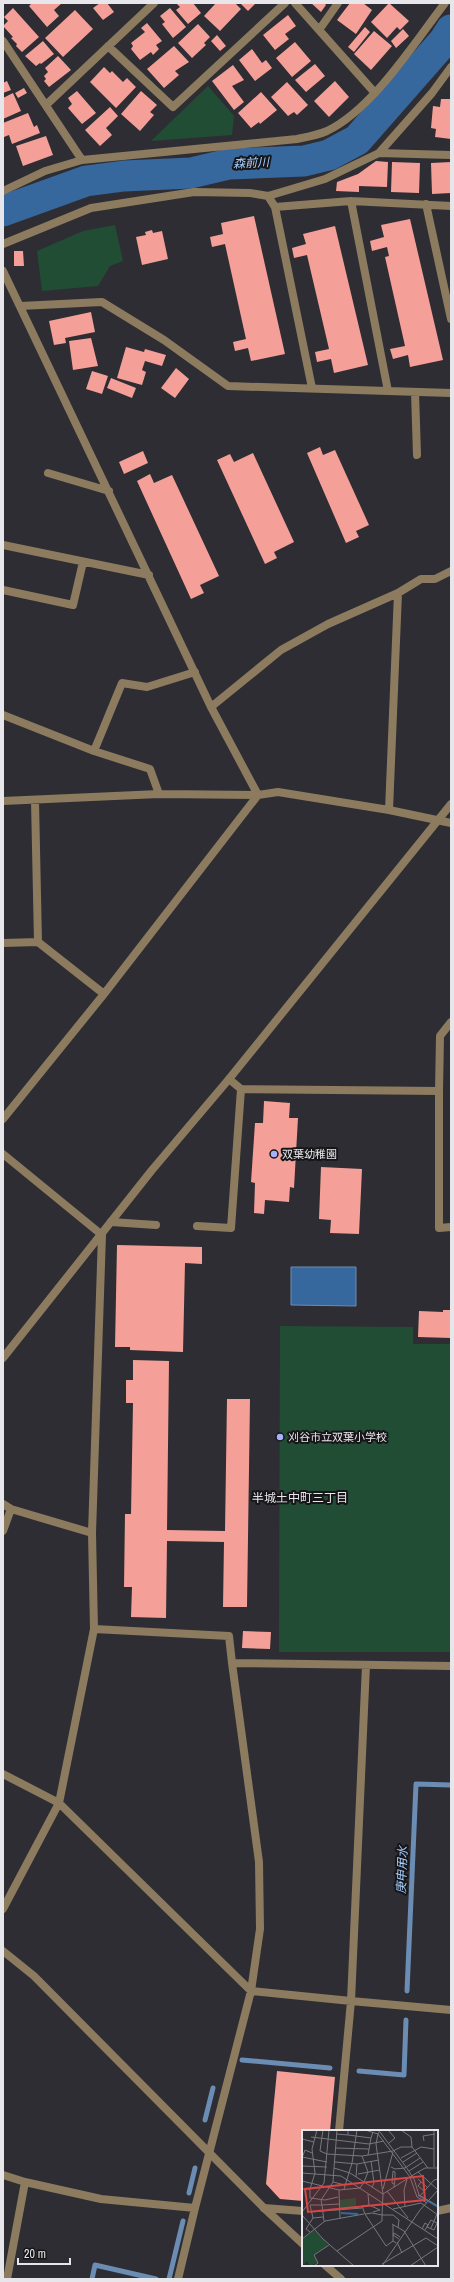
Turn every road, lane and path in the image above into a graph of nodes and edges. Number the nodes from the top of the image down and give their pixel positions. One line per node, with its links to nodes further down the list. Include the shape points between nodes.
1 (154, 3): 8 (street)
2 (285, 3): 8 (street, via 173,107)
3 (295, 3): 6 (street)
4 (338, 3): 6 (street)
5 (445, 3): 10 (street)
6 (319, 30): 10 (street)
7 (3, 41): 11 (street)
8 (108, 46): 11 (street)
9 (451, 67): 12 (street, via 432,93)
10 (375, 93): 14 (street, via 351,116 326,131 298,139)
11 (46, 105): 14 (street)
12 (379, 153): 13 (street); 16 (street, via 326,179)
13 (451, 155)
14 (82, 160): 15 (street, via 45,172)
15 (3, 191)
16 (268, 196): 20 (street); 21 (street, via 250,193 194,192 91,208)
17 (351, 201): 18 (street); 20 (street); 28 (street)
18 (426, 204): 19 (street); 26 (street)
19 (451, 206)
20 (274, 207): 27 (street)
21 (3, 244)
22 (3, 271): 24 (street)
23 (3, 291): 24 (street)
24 (13, 293): 25 (street)
25 (20, 306): 27 (street, via 102,302 164,340 228,386); 33 (street)
26 (451, 319)
27 (312, 388): 28 (street)
28 (388, 391): 29 (street)
29 (416, 392): 30 (street); 31 (street)
30 (451, 393)
31 (417, 455)
32 (48, 473): 33 (street)
33 (109, 491): 37 (street)
34 (3, 545): 35 (street)
35 (83, 562): 37 (street); 38 (street, via 73,605)
36 (451, 571): 39 (street, via 435,579 421,580)
37 (149, 576): 40 (street)
38 (3, 590)
39 (398, 593): 41 (street, via 328,624 281,650); 49 (street)
40 (195, 672): 41 (street); 43 (street, via 147,687 122,683)
41 (211, 707): 45 (street)
42 (3, 715): 43 (street)
43 (94, 751): 44 (street, via 150,770)
44 (159, 794): 45 (street); 47 (street)
45 (258, 795): 49 (street, via 278,792); 54 (street)
46 (3, 801): 47 (street)
47 (34, 801): 52 (street)
48 (451, 804): 50 (street)
49 (389, 810): 50 (street)
50 (439, 820): 51 (street); 56 (street)
51 (451, 823)
52 (38, 942): 53 (street); 54 (street)
53 (3, 943)
54 (104, 994): 59 (street)
55 (451, 1022): 58 (street, via 440,1036)
56 (228, 1079): 57 (street); 61 (street)
57 (241, 1089): 58 (street); 63 (street, via 231,1228)
58 (439, 1091): 64 (street, via 439,1228)
59 (3, 1119)
60 (3, 1154): 65 (street)
61 (111, 1222): 62 (street); 65 (street)
62 (156, 1224)
63 (197, 1226)
64 (451, 1227)
65 (102, 1234): 66 (street); 70 (street)
66 (3, 1358)
67 (3, 1504): 68 (street)
68 (11, 1509): 69 (street); 70 (street)
69 (3, 1531)
70 (92, 1533): 71 (street)
71 (94, 1629): 72 (street, via 228,1636); 76 (street)
72 (232, 1663): 73 (street); 79 (street, via 259,1862 260,1929)
73 (366, 1665): 74 (street); 80 (street)
74 (451, 1666)
75 (3, 1774): 76 (street)
76 (59, 1803): 77 (street); 79 (street)
77 (3, 1909)
78 (3, 1951): 83 (street, via 34,1976)
79 (251, 1991): 80 (street); 83 (street)
80 (351, 2001): 81 (street); 82 (street)
81 (451, 2010)
82 (339, 2130)
83 (208, 2152): 86 (street); 87 (street)
84 (3, 2175): 85 (street)
85 (25, 2182): 86 (street, via 101,2199); 93 (street)
86 (195, 2208): 94 (street)
87 (264, 2208): 89 (street); 91 (street)
88 (451, 2208): 90 (street)
89 (302, 2211)
90 (438, 2211)
91 (302, 2243)
92 (326, 2266): 95 (street)
93 (7, 2279)
94 (178, 2279)
95 (341, 2279)

